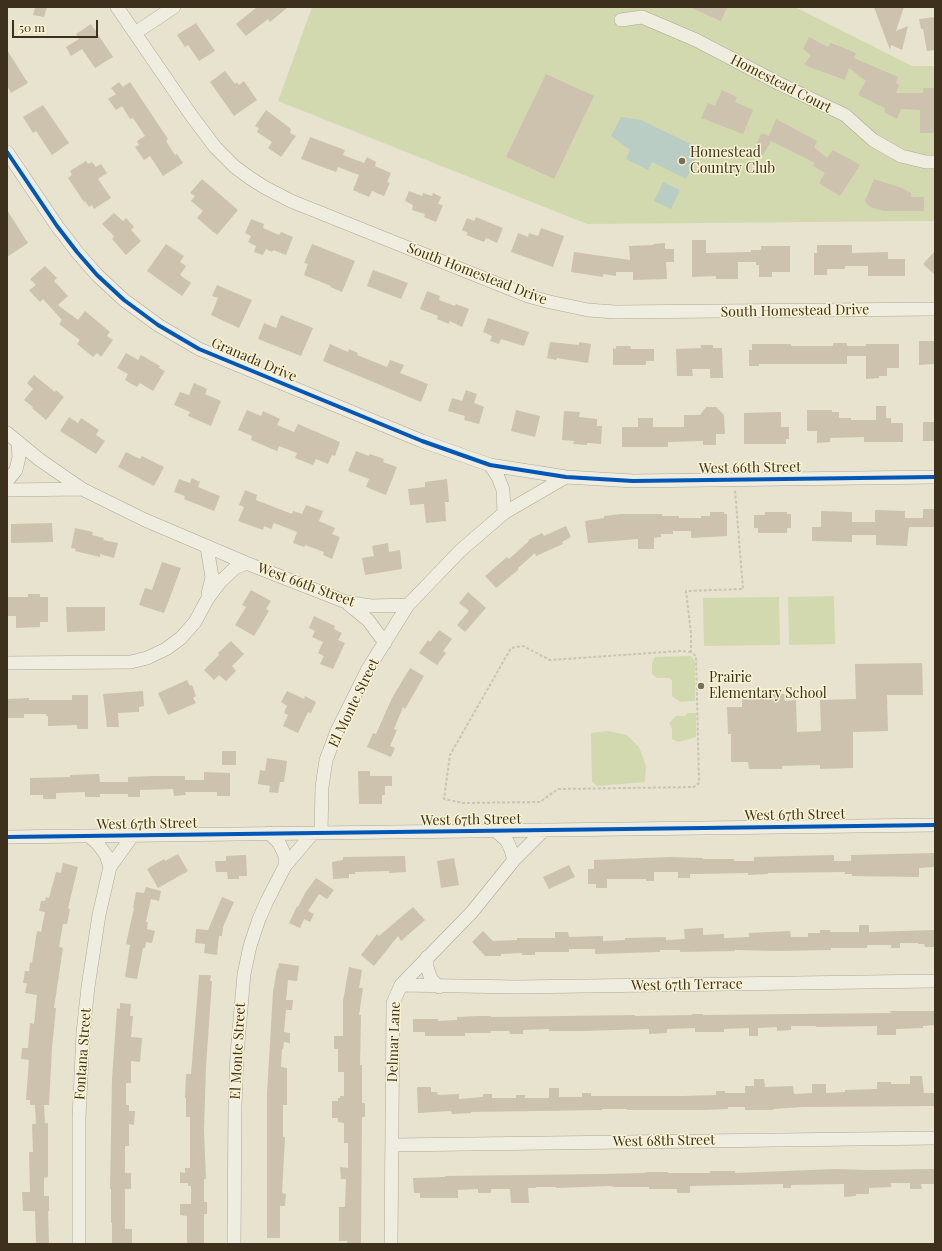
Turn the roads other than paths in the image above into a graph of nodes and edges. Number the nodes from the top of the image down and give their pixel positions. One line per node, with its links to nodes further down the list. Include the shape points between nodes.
1 (117, 7): 4 (street, South Homestead Drive)
2 (174, 7): 4 (street)
3 (621, 20): 6 (street, Homestead Court, via 642,17 696,40 844,115 872,140 901,156)
4 (135, 33): 7 (street, South Homestead Drive, via 215,148 250,178 291,201 528,296 588,310 615,312)
5 (7, 152): 10 (street, Granada Drive, via 57,226 97,275 124,300 158,325 220,358)
6 (935, 162)
7 (935, 309)
8 (7, 433): 9 (street)
9 (18, 443): 13 (street, via 19,457 16,470); 14 (street)
10 (490, 465): 11 (street, Granada Drive); 16 (street, via 498,477 502,490)
11 (566, 477): 12 (street, West 66th Street, via 633,481); 16 (street)
12 (935, 477)
13 (7, 481)
14 (82, 489): 15 (street, West 66th Street); 17 (street, West 66th Street)
15 (7, 490)
16 (504, 513): 21 (street, via 461,550)
17 (207, 547): 18 (street, West 66th Street); 19 (street, via 212,577)
18 (246, 564): 19 (street, via 235,568); 20 (street, West 66th Street)
19 (208, 598): 23 (street, via 195,622 181,638 147,658 132,662)
20 (346, 602): 21 (street, West 66th Street, via 370,606); 22 (street, via 368,620)
21 (408, 605): 22 (street, El Monte Street)
22 (385, 642): 28 (street, El Monte Street, via 368,669 337,731 326,760)
23 (7, 663)
24 (935, 825): 26 (street, West 67th Street)
25 (495, 830): 26 (street, West 67th Street); 28 (street, West 67th Street); 32 (street, via 507,841)
26 (544, 830): 32 (street, Delmar Lane)
27 (268, 833): 28 (street, West 67th Street); 29 (street, West 67th Street); 33 (street, via 282,848)
28 (317, 833): 33 (street, El Monte Street)
29 (133, 835): 30 (street, West 67th Street); 34 (street, Fontana Street)
30 (89, 836): 31 (street, West 67th Street); 34 (street, via 106,855)
31 (7, 837)
32 (514, 860): 35 (street, Delmar Lane, via 472,912)
33 (286, 866): 42 (street, El Monte Street, via 259,919 244,974 235,1106)
34 (110, 867): 41 (street, Fontana Street, via 99,915 83,1033 79,1118)
35 (427, 957): 37 (street, Delmar Lane); 38 (street, via 431,979)
36 (935, 981): 38 (street, West 67th Terrace)
37 (401, 985): 38 (street, West 67th Terrace); 40 (street, Delmar Lane, via 393,1003)
38 (439, 986)
39 (935, 1138): 40 (street, West 68th Street)
40 (392, 1145): 43 (street, Delmar Lane)
41 (79, 1244)
42 (234, 1244)
43 (391, 1244)

